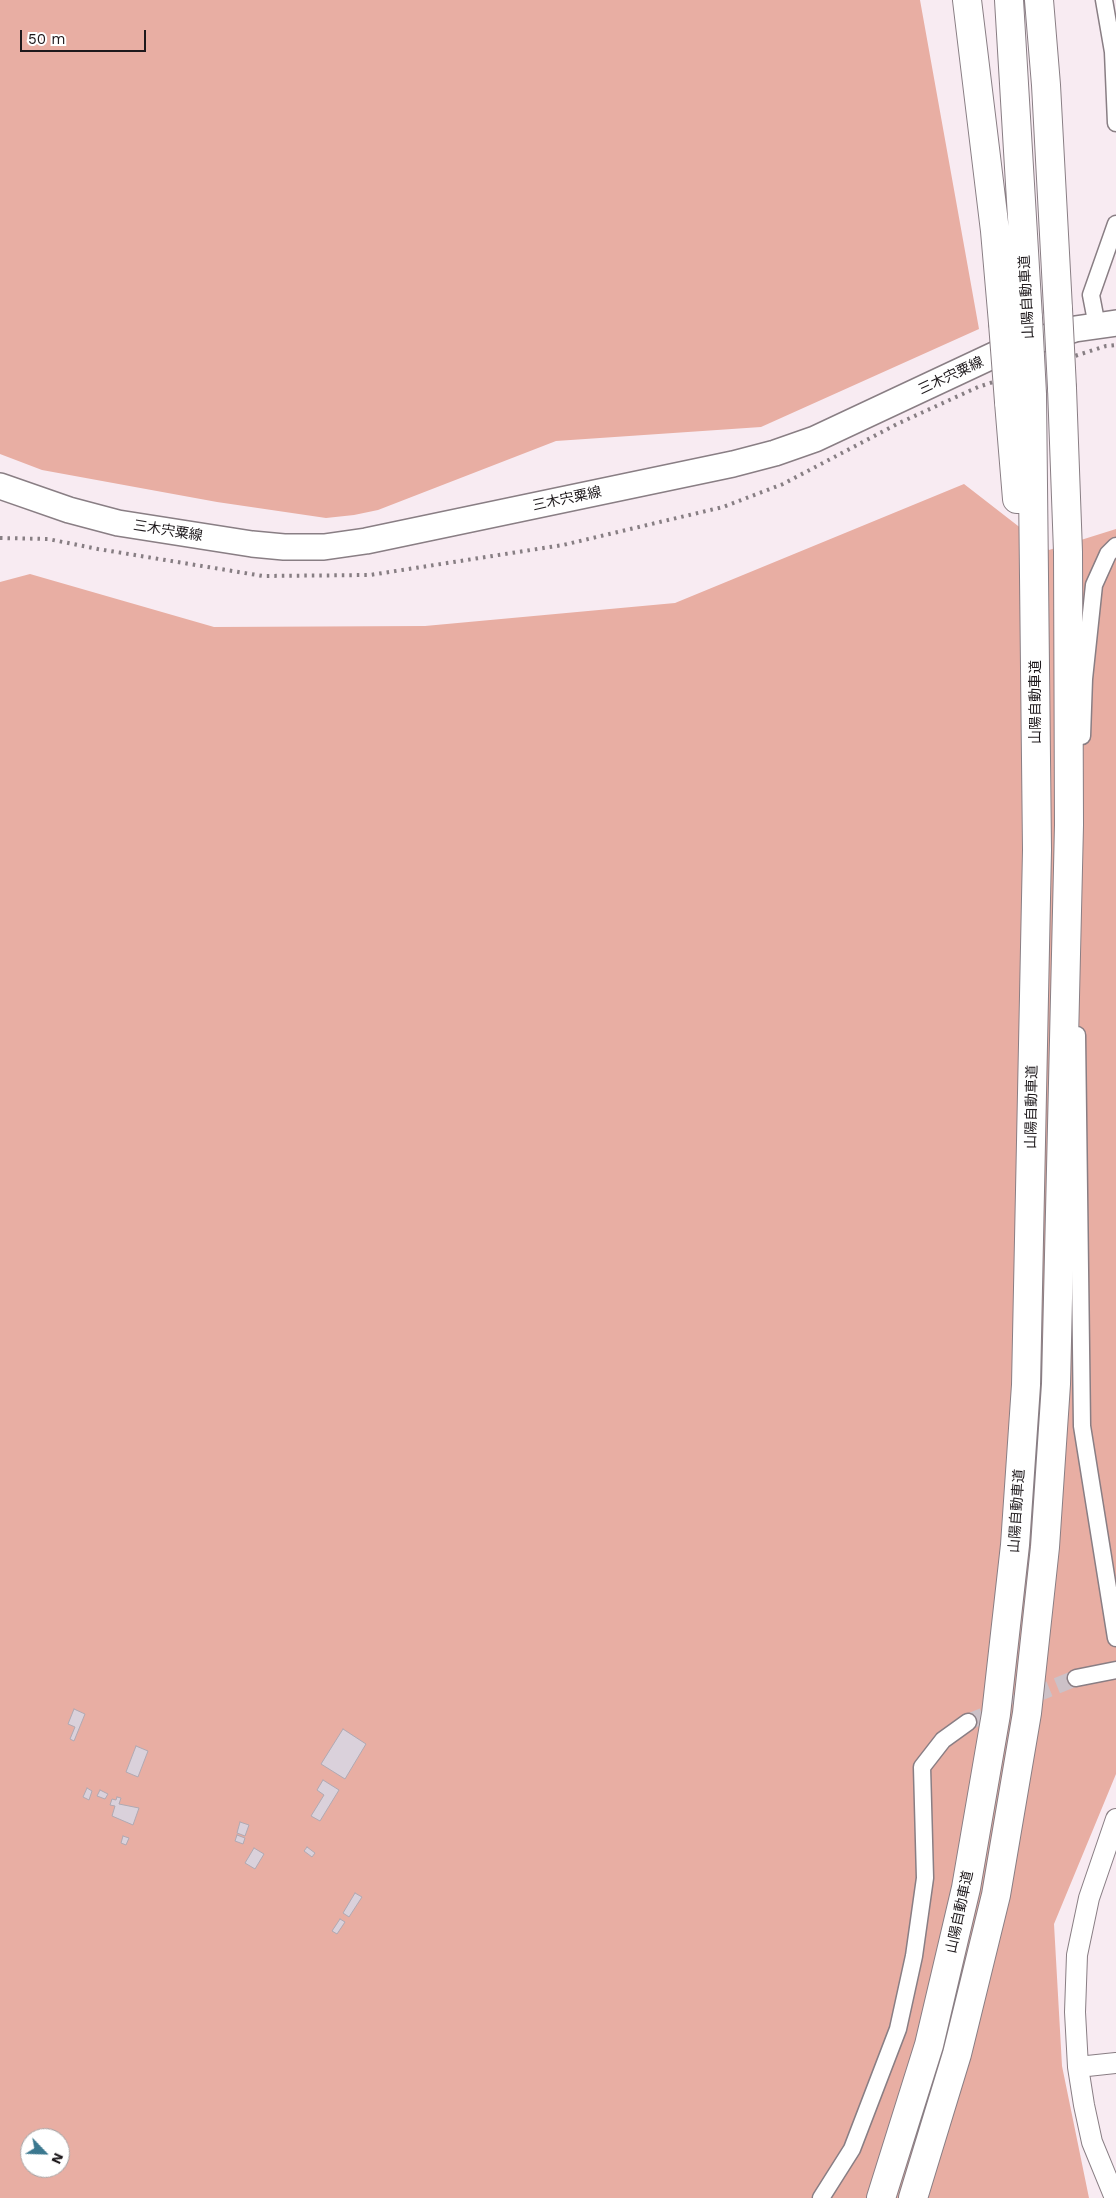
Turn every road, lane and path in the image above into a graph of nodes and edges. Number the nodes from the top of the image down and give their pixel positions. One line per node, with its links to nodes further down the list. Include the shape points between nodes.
1 (967, 0): 7 (highway, via 995,230)
2 (1009, 0): 7 (highway, 山陽自動車道)
3 (1039, 0): 20 (highway, bridge, via 1058,309 1068,552 1070,825 1056,1384 1045,1547 1026,1713 996,1895 958,2054)
4 (1104, 0): 5 (street, via 1112,52)
5 (1116, 123)
6 (1116, 224): 8 (street, via 1091,295)
7 (1016, 321): 19 (highway, 山陽自動車道, bridge, via 1038,850 1026,1366 1015,1545 996,1714 966,1888 929,2045)
8 (1106, 325): 9 (main road, 三木宍粟線, via 1067,331 1007,349 775,454 366,541 324,547 284,547 233,541 118,523)
9 (0, 486)
10 (1116, 546): 11 (street, via 1108,554 1094,585 1084,679 1076,988 1082,1426)
11 (1116, 1638)
12 (1116, 1670): 13 (street)
13 (1076, 1678)
14 (968, 1722): 18 (street, via 943,1740 922,1767 925,1878 914,1956 898,2028 852,2149)
15 (1116, 1819): 17 (street, via 1089,1898 1077,1955 1075,2012)
16 (1116, 2063): 17 (street)
17 (1078, 2067): 21 (street, via 1092,2142)
18 (821, 2198)
19 (881, 2198)
20 (913, 2198)
21 (1115, 2198)

